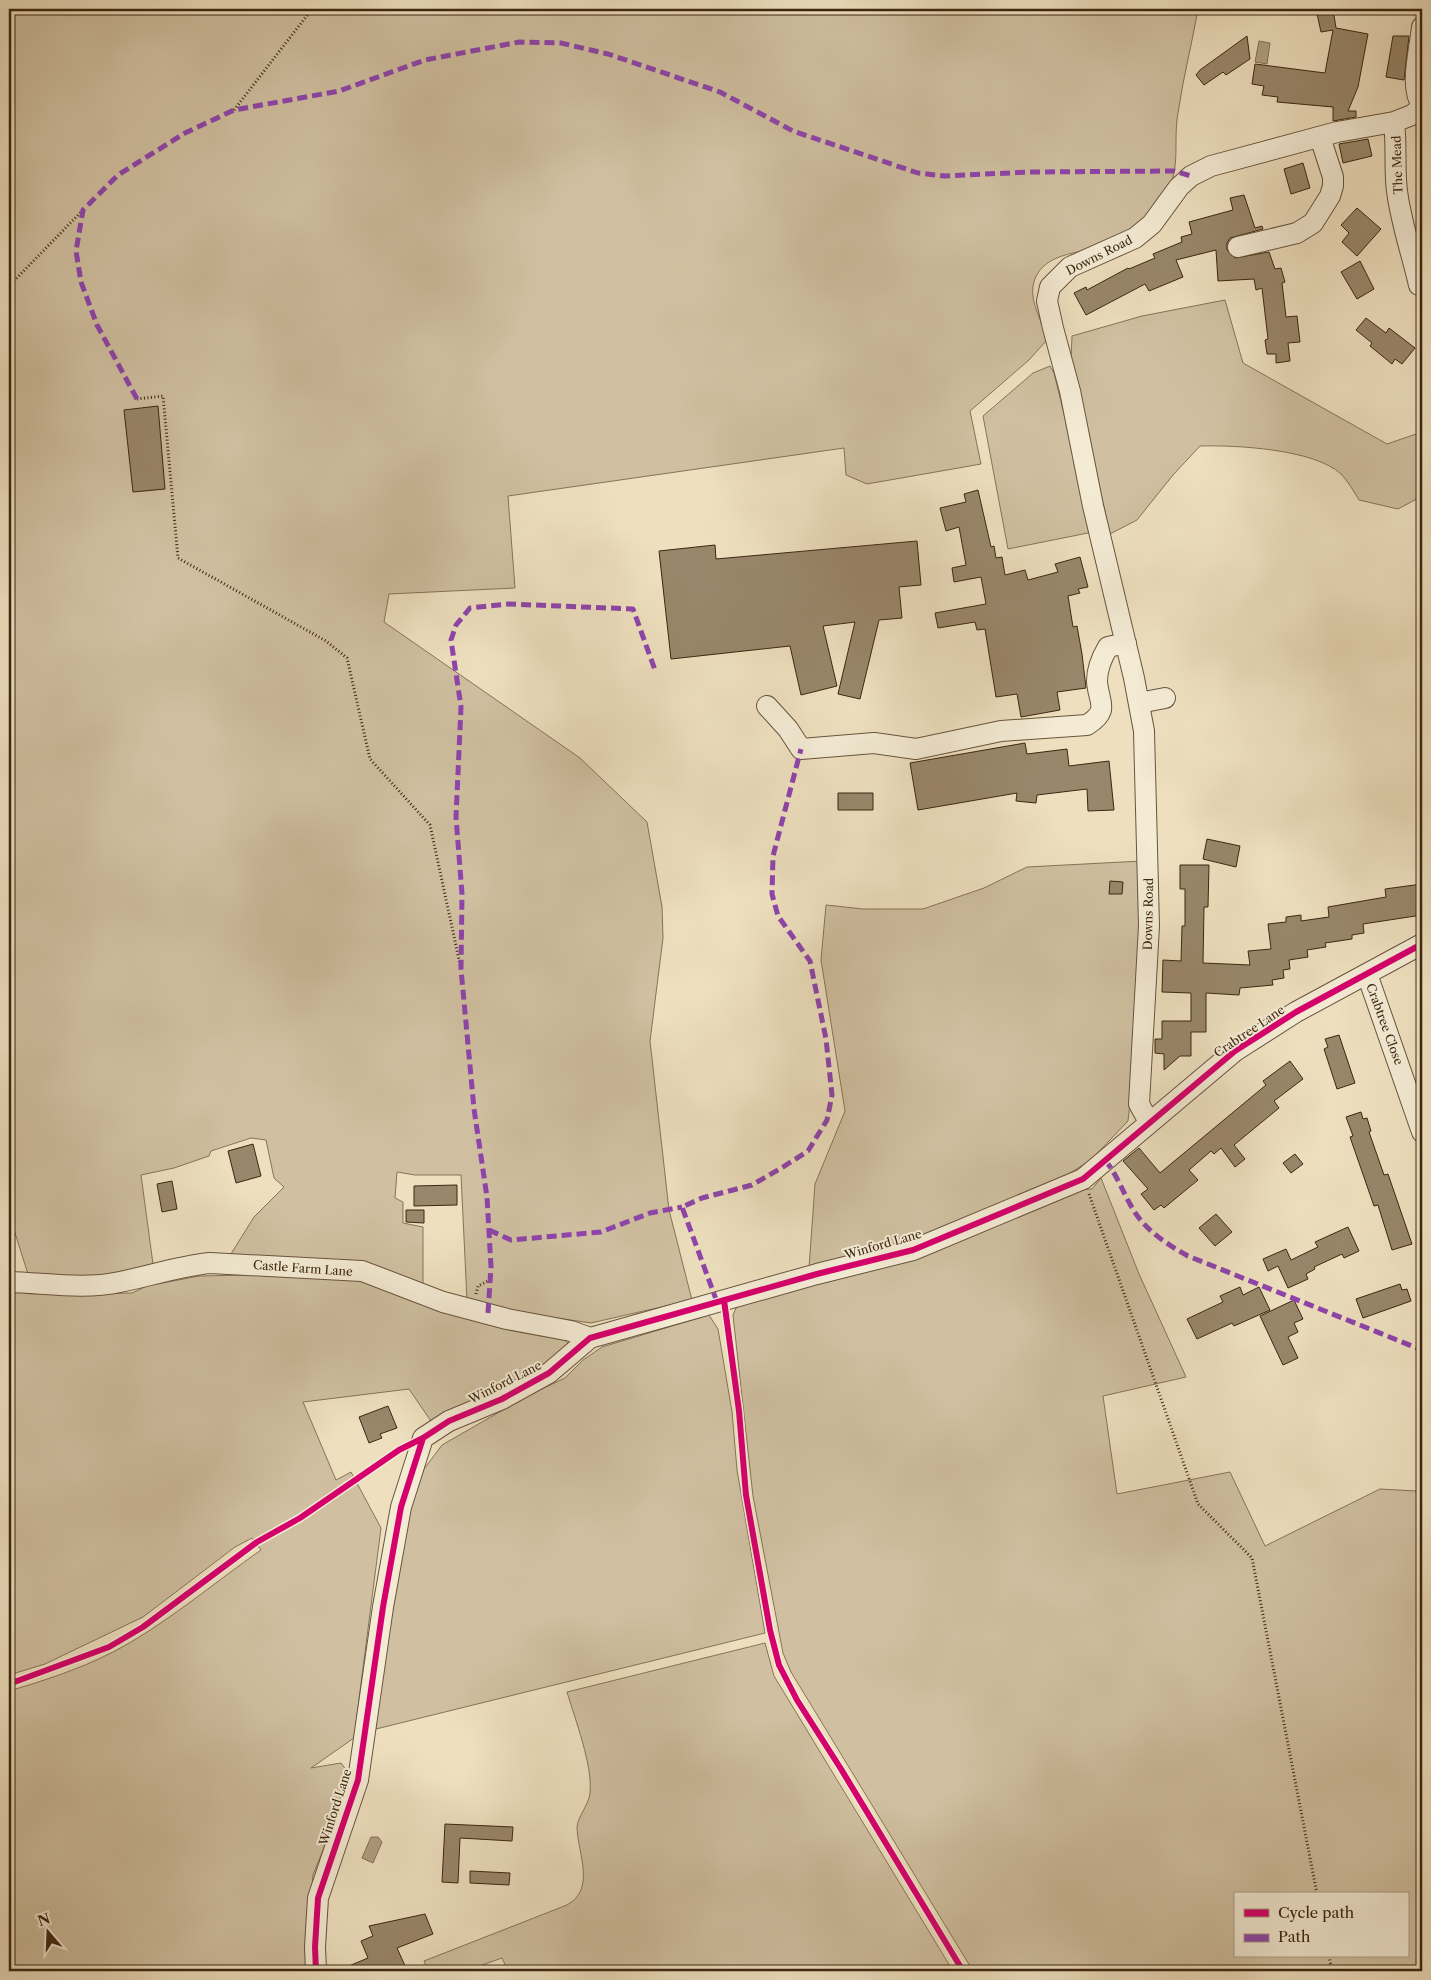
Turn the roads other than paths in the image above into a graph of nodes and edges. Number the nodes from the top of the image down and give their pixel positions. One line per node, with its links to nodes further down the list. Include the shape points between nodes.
1 (1422, 27): 2 (street, via 1415,85)
2 (1422, 106): 3 (street, Downs Road, via 1412,115)
3 (1394, 122): 4 (street, Downs Road); 6 (street, The Mead, via 1397,192)
4 (1320, 136): 5 (street, via 1333,186 1313,223 1297,233); 7 (street, Downs Road, via 1211,166 1192,176 1179,187 1152,224 1135,238 1070,267 1050,287 1047,301)
5 (1238, 247)
6 (1419, 273)
7 (1126, 643): 9 (street, Downs Road); 10 (street, via 1108,647 1104,655 1097,681 1101,712 1087,725 1001,731 916,749 874,743 801,748)
8 (1165, 698): 9 (street)
9 (1139, 703): 13 (street, Downs Road, via 1144,732 1149,926 1139,1104)
10 (767, 706)
11 (1422, 944): 12 (street, Crabtree Lane)
12 (1367, 974): 13 (street, Crabtree Lane, via 1296,1012 1234,1051); 14 (street, Crabtree Close)
13 (1149, 1122): 15 (street, Crabtree Lane)
14 (1422, 1132)
15 (1105, 1160): 17 (street, Winford Lane, via 1083,1178 913,1250)
16 (9, 1282): 17 (street, Castle Farm Lane, via 82,1287 120,1282 185,1265 210,1263 362,1271 443,1302)
17 (590, 1338): 18 (street, Winford Lane, via 549,1374 502,1399 449,1421 423,1438 401,1507 358,1780 318,1898 314,1947)
18 (316, 1971)

